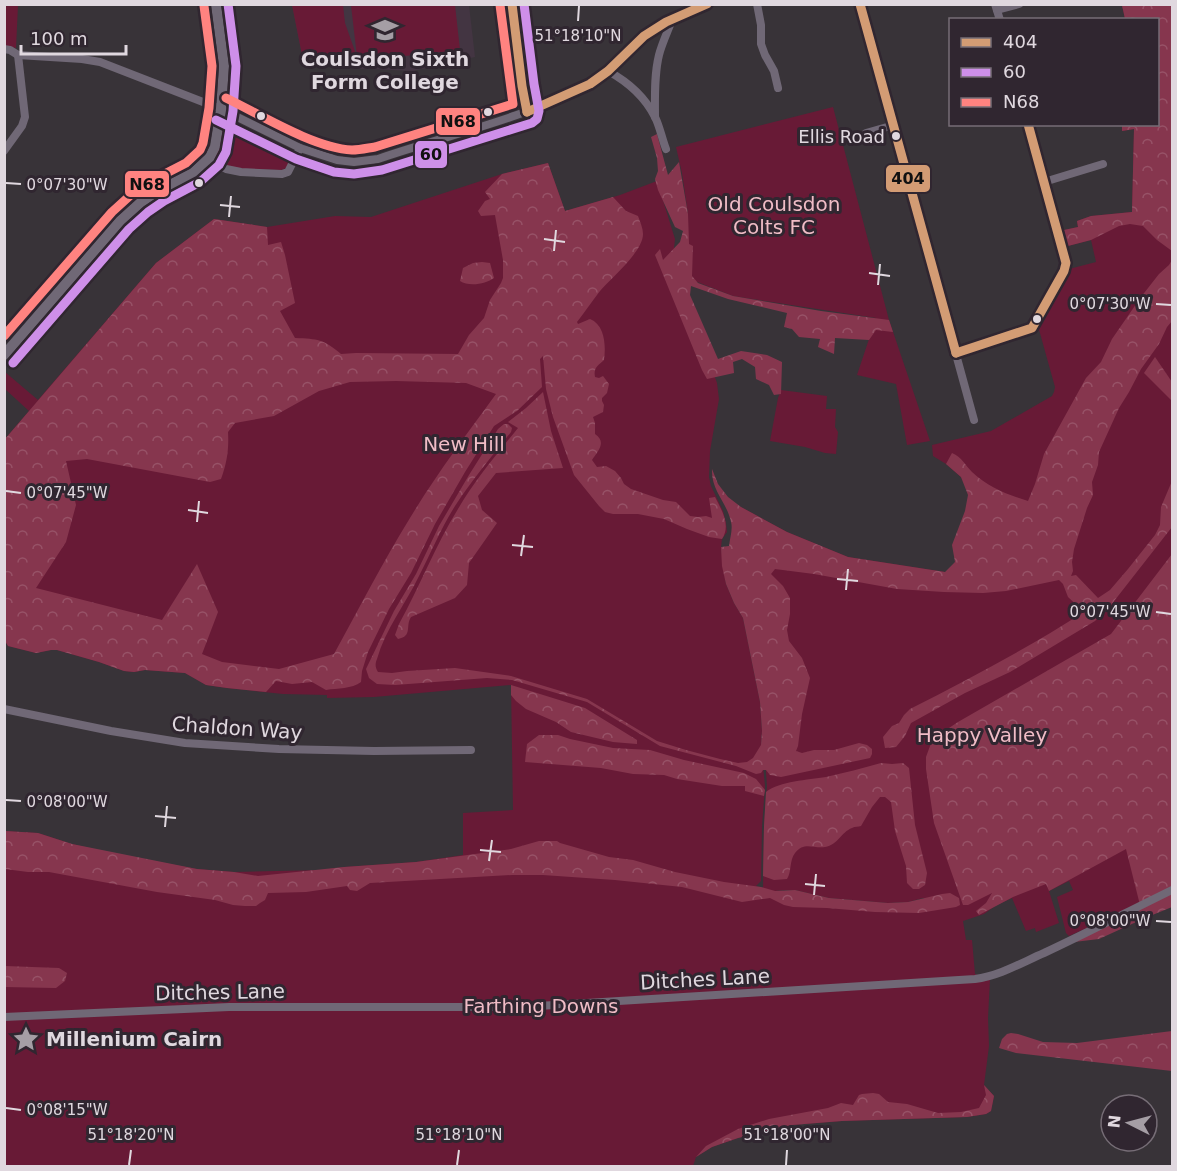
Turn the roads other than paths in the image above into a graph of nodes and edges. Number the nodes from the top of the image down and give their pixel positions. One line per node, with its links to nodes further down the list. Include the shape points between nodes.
1 (216, 4): 13 (street, via 224,66)
2 (708, 4): 8 (street)
3 (757, 4): 12 (street, via 761,44)
4 (860, 4): 16 (street)
5 (1019, 4): 7 (street)
6 (515, 5): 14 (street)
7 (997, 11)
8 (672, 20): 11 (street, via 644,36); 15 (street, via 657,65)
9 (4, 49): 10 (street)
10 (18, 55): 13 (street, via 100,62); 21 (street, via 25,117)
11 (608, 71): 14 (street, via 590,84); 15 (street, via 634,88)
12 (778, 88)
13 (221, 109): 19 (street); 22 (street, via 215,147)
14 (527, 112): 19 (street, via 378,159 337,160)
15 (655, 117): 20 (street)
16 (894, 125): 18 (street); 25 (street)
17 (1029, 126): 24 (street)
18 (866, 133)
19 (300, 148): 22 (street, via 288,172 282,174 241,172)
20 (666, 149)
21 (4, 151)
22 (207, 160): 26 (street, via 193,173 141,202 120,221)
23 (1103, 164): 24 (street)
24 (1044, 182): 25 (street, via 1065,256 1064,272 1032,328)
25 (956, 353): 27 (street)
26 (4, 355)
27 (974, 420)
28 (4, 709): 29 (street, Chaldon Way, via 185,743 289,749)
29 (471, 750)
30 (1173, 890): 31 (street, Ditches Lane, via 1010,968 978,979 522,1007 229,1006)
31 (4, 1017)

